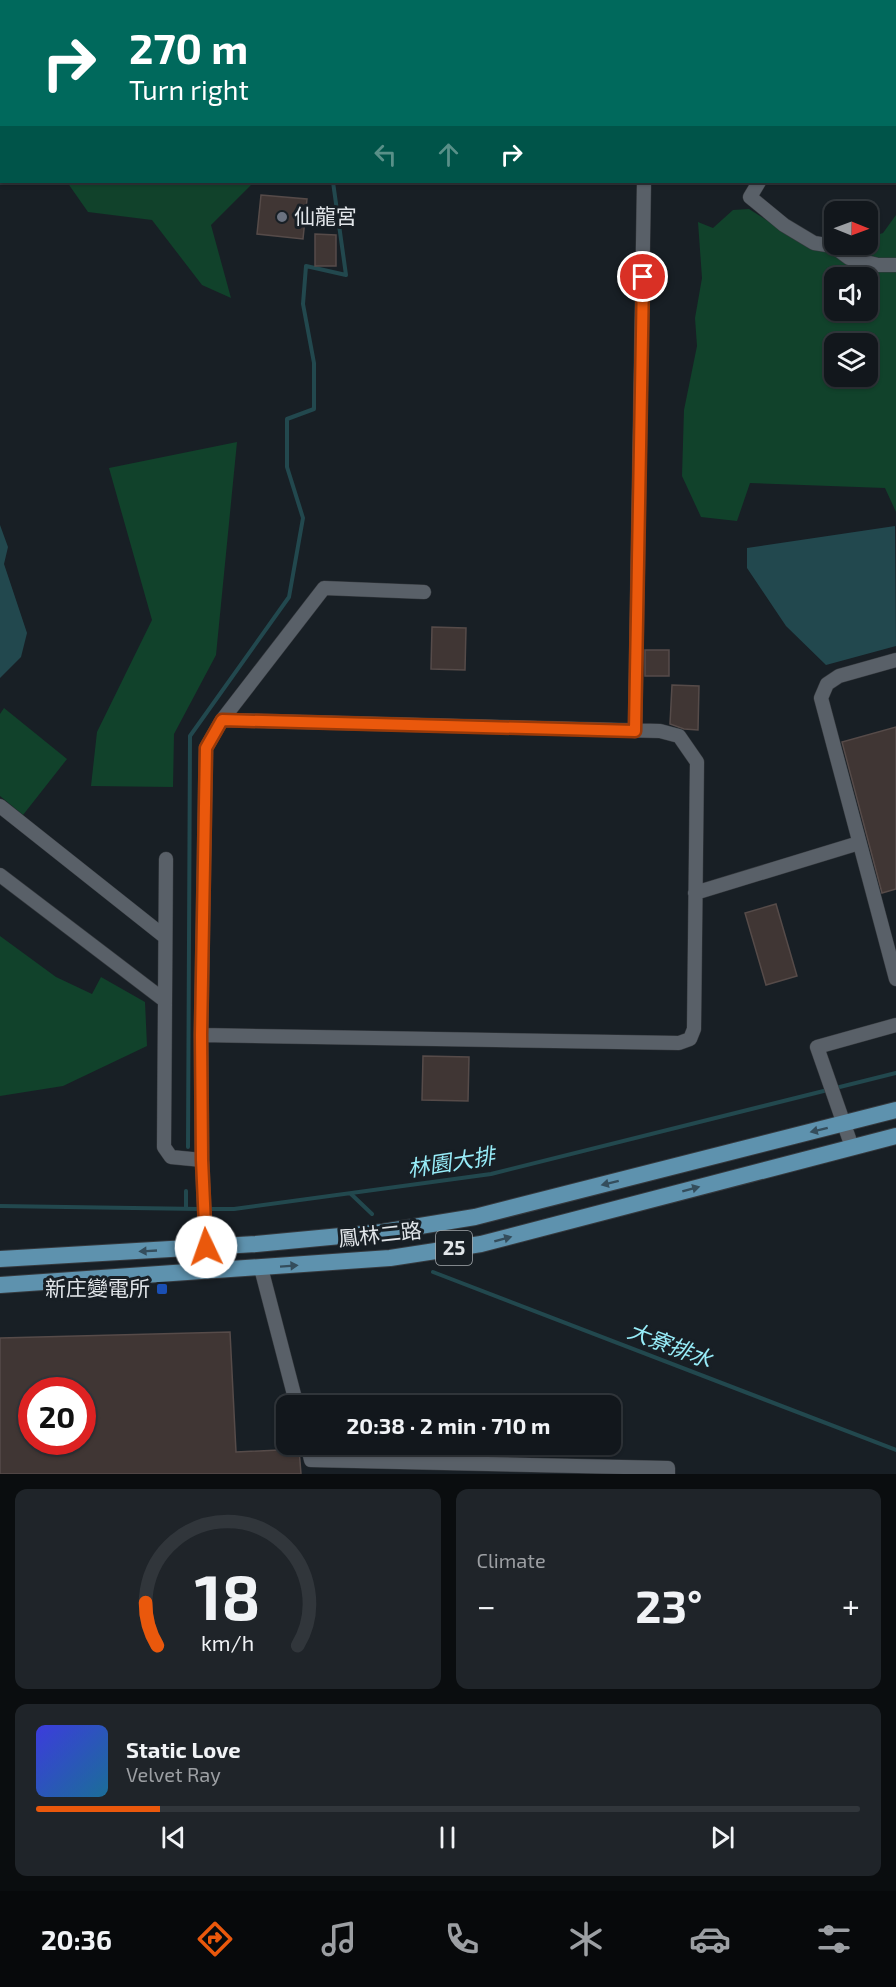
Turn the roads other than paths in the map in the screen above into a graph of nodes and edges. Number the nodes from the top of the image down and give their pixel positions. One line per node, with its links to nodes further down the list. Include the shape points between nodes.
1 (644, 183): 7 (street)
2 (758, 183): 3 (street, via 750,197 814,243 833,246 849,258)
3 (896, 265)
4 (424, 592): 6 (street, via 324,588)
5 (896, 660): 9 (street, via 839,676 826,684 821,698)
6 (222, 720): 7 (street); 17 (street, via 206,748)
7 (635, 731): 12 (street, via 679,736 697,762)
8 (0, 806): 13 (street)
9 (859, 843): 12 (street); 14 (street)
10 (166, 859): 13 (street)
11 (0, 875): 15 (street)
12 (695, 893): 17 (street, via 694,1029 690,1039 679,1043)
13 (165, 937): 15 (street)
14 (896, 979)
15 (164, 1000): 22 (street, via 164,1147 171,1157)
16 (896, 1025): 19 (street, via 817,1047)
17 (201, 1035): 22 (street)
18 (896, 1110): 19 (main road, 鳳林二路 / 25)
19 (841, 1116): 21 (street); 23 (main road, 鳳林二路 / 25, one-way to 23, via 475,1217 382,1232 256,1244)
20 (896, 1136): 21 (main road, 鳳林二路 / 25)
21 (852, 1147): 25 (main road, 鳳林二路 / 25, one-way to 21, via 390,1258 481,1244)
22 (202, 1160): 23 (street)
23 (206, 1242): 24 (main road, 鳳林二路 / 25, one-way to 24); 26 (street)
24 (0, 1259)
25 (261, 1268): 26 (main road, 鳳林二路 / 25); 28 (street)
26 (207, 1271): 27 (main road, 鳳林二路 / 25)
27 (0, 1285)
28 (294, 1395)
29 (312, 1467): 30 (street)
30 (668, 1471)

